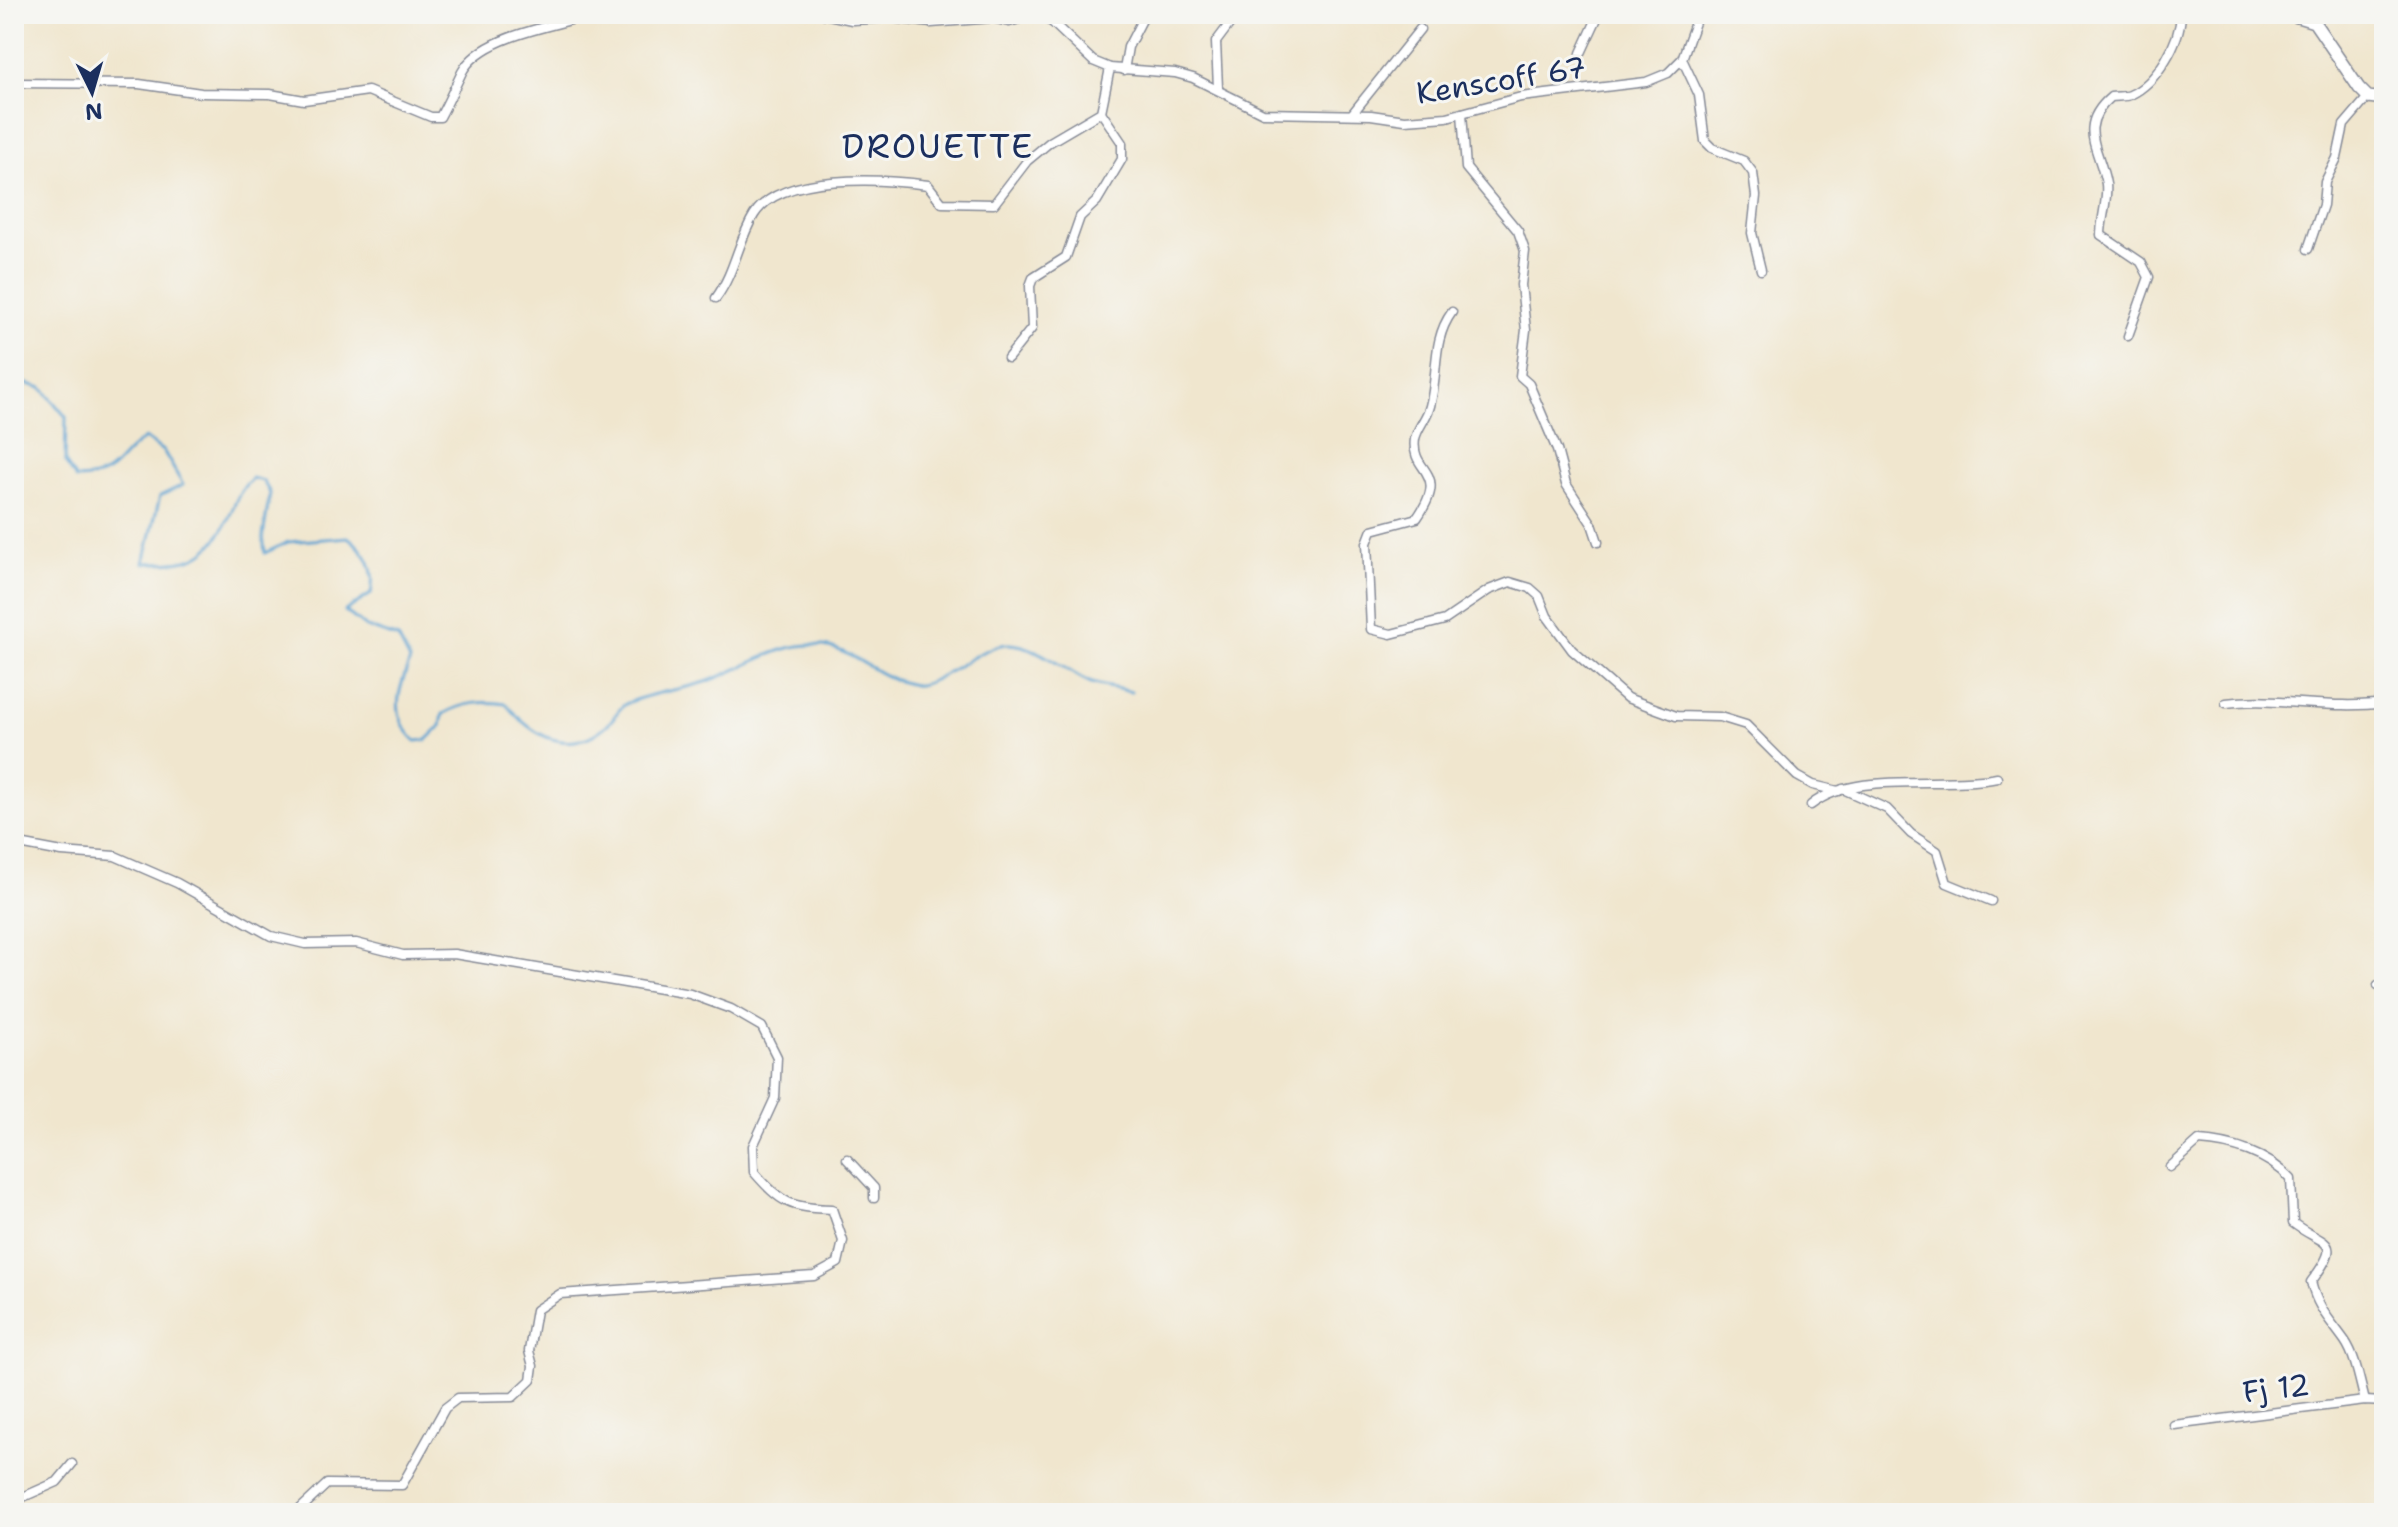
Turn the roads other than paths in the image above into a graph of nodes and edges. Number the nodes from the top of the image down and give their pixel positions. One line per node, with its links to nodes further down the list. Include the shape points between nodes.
1 (591, 14): 14 (street, via 509,35 474,58 440,117 368,91 304,100 139,84)
2 (824, 14): 12 (street, Kenscoff 67, via 931,23 992,18 1009,22 1036,14 1066,33 1093,61)
3 (1145, 14): 13 (street, via 1128,47)
4 (1237, 14): 15 (street, via 1216,42)
5 (1599, 14): 10 (street)
6 (1698, 14): 11 (street)
7 (2181, 14): 25 (street, via 2157,73 2130,95 2111,97 2092,122 2106,186 2101,235 2141,262 2149,277)
8 (2288, 14): 16 (main road, via 2314,22)
9 (1420, 29): 20 (street)
10 (1581, 53)
11 (1682, 59): 19 (street, Kenscoff 67, via 1668,73 1627,87 1521,97); 22 (street, via 1699,95 1705,141 1744,161 1753,173 1752,233)
12 (1110, 68): 13 (street, Kenscoff 67); 18 (street)
13 (1124, 70): 15 (street, Kenscoff 67, via 1175,73)
14 (14, 83)
15 (1218, 88): 20 (street, Kenscoff 67, via 1263,113)
16 (2368, 97): 17 (main road); 21 (street, via 2344,125)
17 (2384, 99)
18 (1101, 112): 23 (street, via 1050,142 1027,161 999,200 987,206 942,203 928,185 872,178 780,192 753,216 730,279); 26 (street, via 1122,143 1122,159 1097,201 1080,217 1066,257 1033,278 1032,328)
19 (1462, 113): 20 (street, Kenscoff 67, via 1405,120); 27 (street, via 1466,168 1518,231 1525,251 1521,285 1526,330 1520,376 1529,384 1566,484)
20 (1352, 114)
21 (2308, 249)
22 (1761, 270)
23 (716, 298)
24 (1452, 312): 31 (street, via 1438,335 1436,380 1415,440 1431,493 1417,518 1372,530 1367,543 1371,629 1391,634 1445,620 1510,582 1530,588 1572,650 1627,698 1676,716 1720,717 1746,725 1797,776)
25 (2128, 336)
26 (1008, 358)
27 (1598, 542)
28 (2226, 703): 29 (street)
29 (2384, 703)
30 (1997, 778): 31 (street)
31 (1840, 790): 32 (street); 34 (street, via 1887,809 1937,851 1947,883)
32 (1811, 805)
33 (14, 843): 43 (street, via 115,856 177,883 271,936 305,944 356,943 403,955 454,954 690,994 762,1027 777,1057 775,1098 753,1146 754,1172 789,1205 832,1209 843,1241 838,1263 814,1276 560,1294 536,1310 529,1351 531,1380 513,1397 458,1398 445,1408 402,1485 327,1484)
34 (1991, 901)
35 (847, 1159): 37 (street, via 874,1188)
36 (2170, 1167): 38 (street, via 2199,1141 2215,1142 2260,1156 2291,1179 2293,1223 2324,1239 2328,1247 2328,1257 2311,1282 2315,1298 2347,1342)
37 (874, 1198)
38 (2365, 1401): 39 (street, Fj 12); 40 (street, Fj 12)
39 (2384, 1402)
40 (2174, 1425)
41 (72, 1464): 42 (street, via 57,1482)
42 (14, 1501)
43 (296, 1513)

